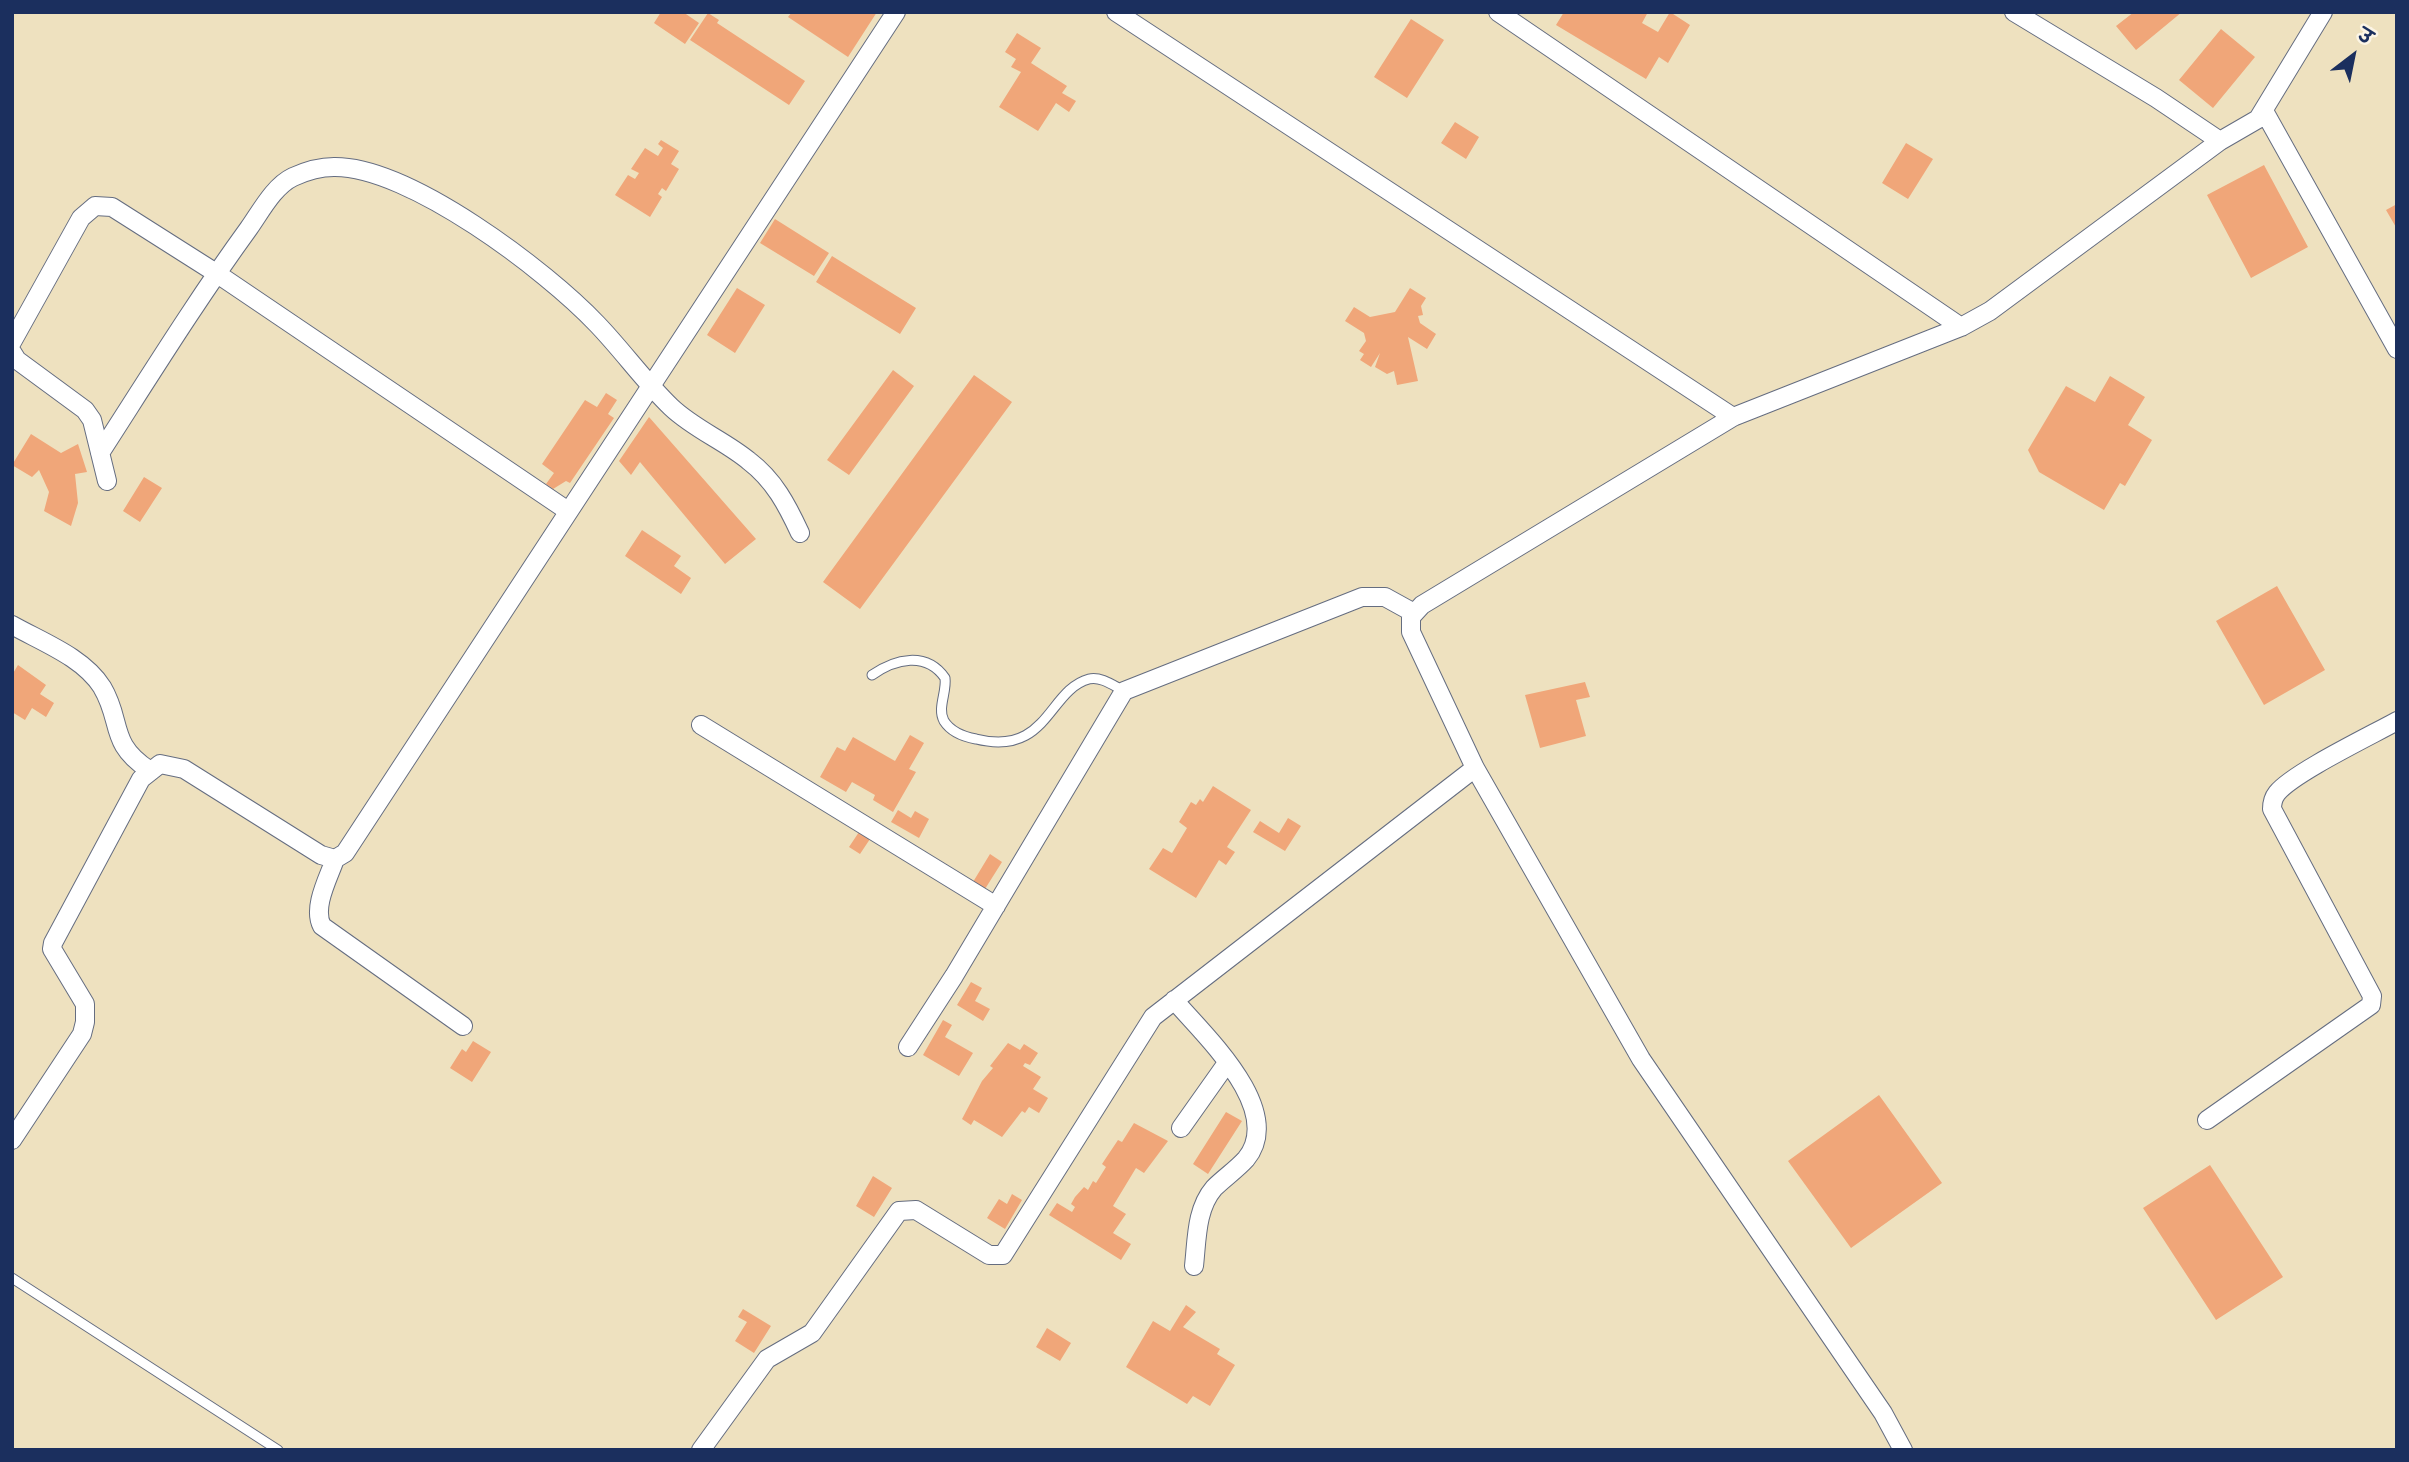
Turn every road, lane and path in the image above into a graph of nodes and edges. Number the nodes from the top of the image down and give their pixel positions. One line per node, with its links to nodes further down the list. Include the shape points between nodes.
1 (896, 12): 14 (street)
2 (1116, 12): 15 (street)
3 (1498, 12): 6 (street)
4 (2014, 12): 8 (street)
5 (2319, 14): 7 (street)
6 (1517, 17): 10 (street)
7 (2264, 111): 8 (street, via 2243,131); 12 (street)
8 (2220, 141): 10 (street, via 1990,311)
9 (216, 273): 11 (street, via 112,207 95,206 81,218); 14 (street, via 289,178 334,166 359,170 413,190 551,280 597,324); 16 (street); 18 (street)
10 (1961, 327): 15 (street)
11 (12, 342)
12 (2397, 349)
13 (12, 352): 16 (street, via 85,410)
14 (652, 388): 18 (street); 19 (street, via 761,471 778,490)
15 (1733, 417): 20 (street)
16 (100, 453): 17 (street)
17 (107, 481)
18 (568, 511): 28 (street, via 345,853)
19 (800, 533)
20 (1414, 613): 23 (street, via 1385,597 1362,597); 26 (street, via 1411,632)
21 (12, 625): 27 (street, via 71,658 94,677 109,704 121,744)
22 (872, 676): 23 (lane, via 899,660 932,666 945,678 944,720 966,736 995,741 1031,732 1086,680 1100,679)
23 (1124, 691): 29 (street)
24 (2397, 721): 34 (street, via 2294,779 2272,802 2372,996 2371,1005)
25 (701, 725): 29 (street)
26 (1475, 768): 30 (street); 41 (street, via 1641,1059)
27 (149, 770): 28 (street, via 160,764 184,769 321,855); 36 (street, via 56,934 52,949 85,1004 85,1023)
28 (335, 859): 31 (street, via 320,903 321,926)
29 (996, 906): 32 (street)
30 (1174, 1000): 33 (street); 40 (street, via 1143,1031 1003,1255 989,1255 916,1210 899,1211 812,1333 766,1359)
31 (463, 1026)
32 (908, 1047)
33 (1227, 1063): 35 (street); 37 (street, via 1250,1099 1258,1124 1246,1158 1206,1199)
34 (2207, 1120)
35 (1181, 1128)
36 (12, 1140)
37 (1194, 1266)
38 (12, 1278): 39 (lane)
39 (278, 1450)
40 (701, 1450)
41 (1903, 1450)

